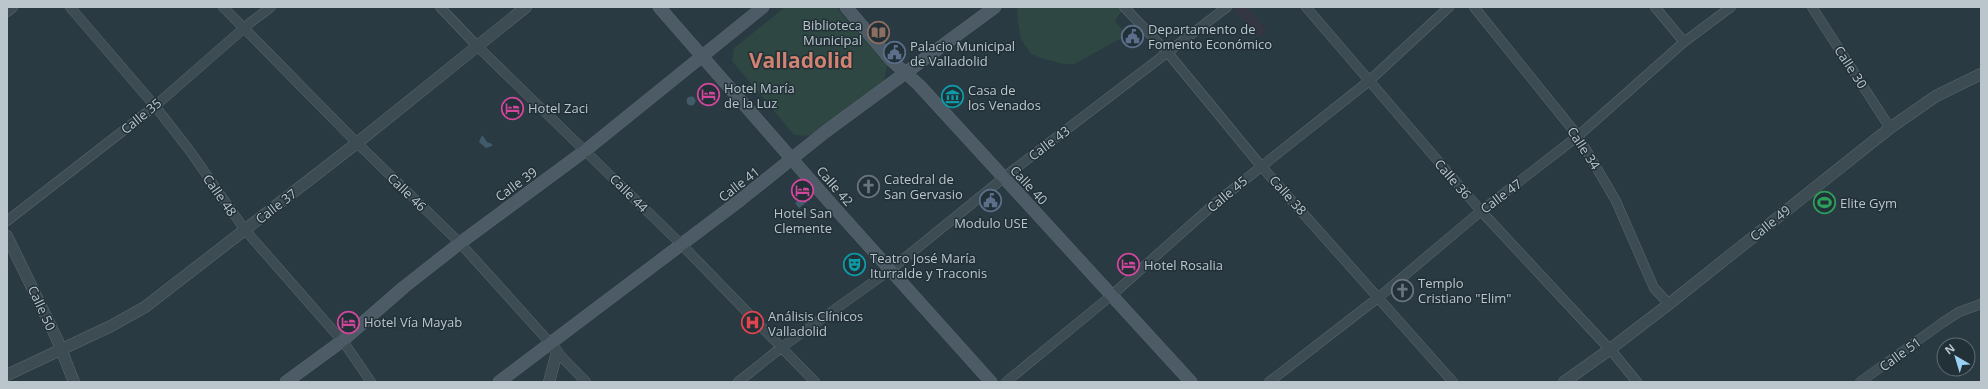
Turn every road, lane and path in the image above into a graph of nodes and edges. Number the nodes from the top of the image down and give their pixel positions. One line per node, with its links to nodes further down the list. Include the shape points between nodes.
1 (12, 7): 19 (street)
2 (70, 7): 28 (street, Calle 48)
3 (223, 7): 20 (street, Calle 46)
4 (271, 7): 20 (street, Calle 35)
5 (440, 7): 22 (street, Calle 44)
6 (526, 7): 22 (street, Calle 37)
7 (659, 7): 24 (main road, Calle 42)
8 (763, 7): 24 (main road, Calle 39)
9 (846, 7): 25 (main road, Calle 40, via 891,60)
10 (995, 7): 25 (main road, Calle 41)
11 (1124, 7): 23 (street, Calle 38)
12 (1227, 7): 23 (street, Calle 43)
13 (1306, 7): 27 (street, Calle 36)
14 (1449, 7): 27 (street, Calle 45)
15 (1474, 7): 30 (street, Calle 34)
16 (1655, 7): 21 (street)
17 (1731, 7): 21 (street, Calle 47)
18 (1812, 7): 29 (street, Calle 30)
19 (7, 11)
20 (243, 29): 28 (street, Calle 35); 31 (street, Calle 46)
21 (1684, 42): 30 (street, Calle 47)
22 (478, 47): 31 (street, Calle 37); 32 (street, Calle 44)
23 (1168, 53): 34 (street, Calle 38); 35 (street, Calle 43)
24 (702, 56): 32 (main road, Calle 39); 33 (main road, Calle 42)
25 (906, 73): 33 (main road, Calle 41); 35 (main road, Calle 40)
26 (1981, 74): 29 (street, Calle 49, via 1936,96)
27 (1369, 81): 34 (street, Calle 45); 36 (street, Calle 36)
28 (155, 106): 37 (street, Calle 35); 38 (street, Calle 48)
29 (1890, 128): 45 (street, Calle 49)
30 (1578, 136): 36 (street, Calle 47); 45 (street, Calle 34, via 1616,201 1654,288)
31 (356, 143): 38 (street, Calle 37); 40 (street, Calle 46)
32 (586, 150): 40 (main road, Calle 39); 41 (street, Calle 44)
33 (793, 158): 41 (main road, Calle 41); 42 (main road, Calle 42)
34 (1261, 166): 43 (street, Calle 45); 44 (street, Calle 38)
35 (1003, 178): 42 (street, Calle 43); 43 (main road, Calle 40)
36 (1481, 211): 44 (street, Calle 47); 51 (street, Calle 36)
37 (7, 221)
38 (245, 230): 47 (street, Calle 48); 50 (street, Calle 37, via 145,307 112,326)
39 (7, 236): 50 (street, Calle 50)
40 (460, 243): 47 (main road, Calle 39); 49 (street, Calle 46)
41 (682, 245): 48 (street, Calle 44); 49 (main road, Calle 41, via 608,299)
42 (890, 270): 48 (street, Calle 43); 61 (main road, Calle 42)
43 (1112, 295): 62 (street, Calle 45); 63 (main road, Calle 40)
44 (1379, 297): 64 (street, Calle 47); 65 (street, Calle 38)
45 (1669, 304): 51 (street, Calle 49)
46 (1981, 304): 68 (street, Calle 51, via 1942,322)
47 (342, 341): 54 (main road, Calle 39); 55 (street, Calle 48)
48 (782, 347): 59 (street, Calle 43); 60 (street, Calle 44)
49 (554, 348): 56 (main road, Calle 41); 57 (street); 58 (street, Calle 46)
50 (60, 349): 52 (street, Calle 37); 53 (street, Calle 50)
51 (1609, 350): 66 (street, Calle 49); 67 (street, Calle 36)
52 (7, 375)
53 (74, 382)
54 (286, 382)
55 (371, 382)
56 (499, 382)
57 (548, 382)
58 (586, 382)
59 (738, 382)
60 (815, 382)
61 (991, 382)
62 (1006, 382)
63 (1191, 382)
64 (1269, 382)
65 (1453, 382)
66 (1564, 382)
67 (1637, 382)
68 (1860, 382)

